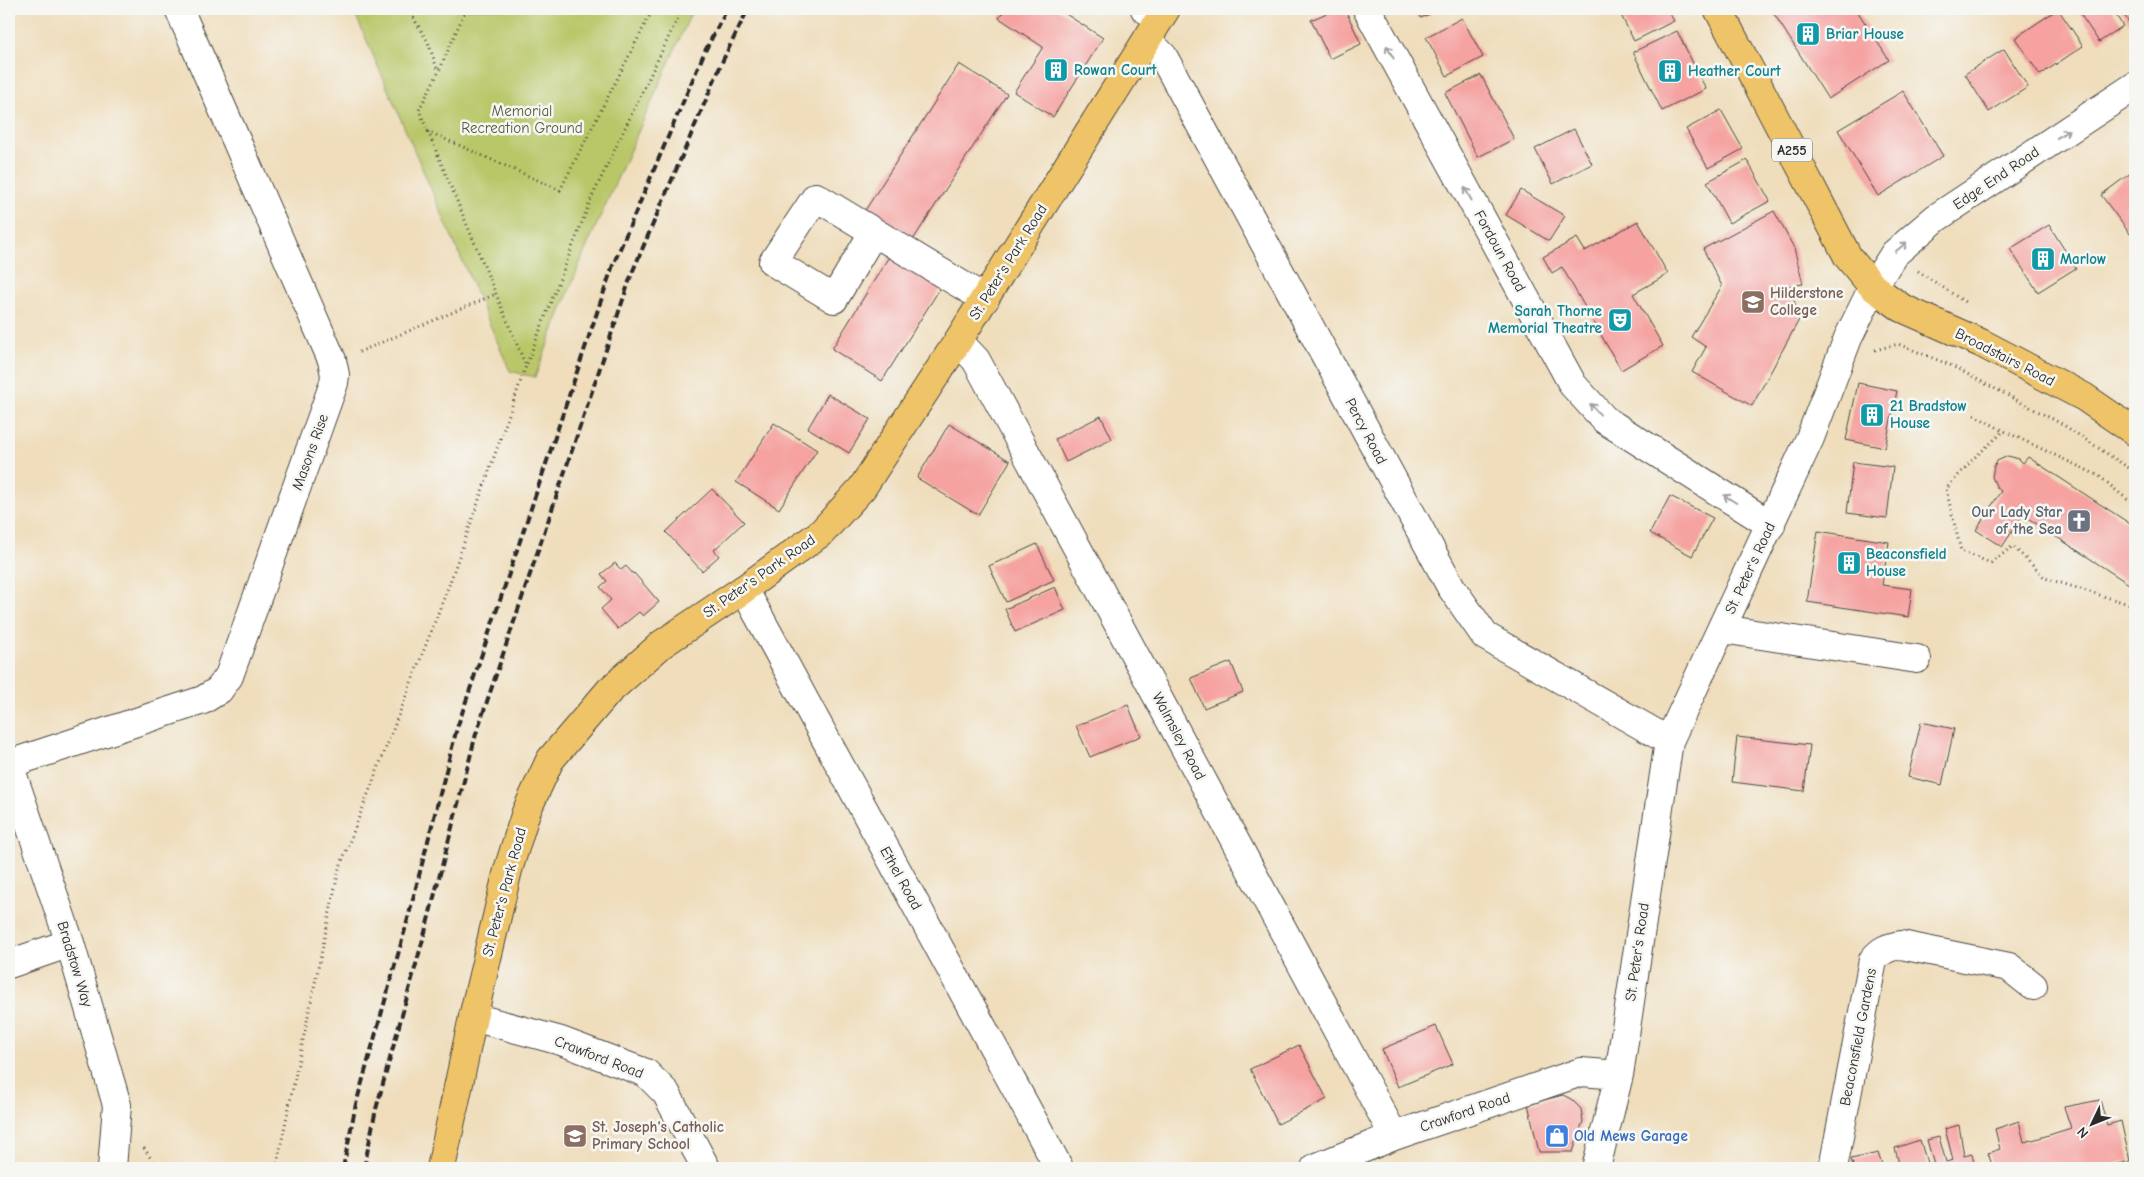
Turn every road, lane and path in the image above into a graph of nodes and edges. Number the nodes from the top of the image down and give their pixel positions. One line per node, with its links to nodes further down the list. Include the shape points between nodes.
1 (179, 9): 18 (street, Masons Rise)
2 (408, 9): 9 (path, via 428,42)
3 (466, 9): 9 (path)
4 (653, 9): 11 (path, via 560,190)
5 (682, 9): 19 (path, via 591,199)
6 (1367, 9): 25 (street, Fordoun Road, one-way to 6, via 1605,420 1573,385)
7 (1718, 9): 13 (main road, A255, via 1848,257)
8 (1154, 19): 15 (main road, St. Peter's Park Road); 30 (street, Percy Road, via 1163,56 1451,587 1485,636)
9 (439, 71): 11 (path, via 419,110)
10 (2135, 86): 13 (street, Edge End Road, one-way to 10, via 1894,254 1936,218)
11 (427, 131): 14 (path)
12 (873, 233): 15 (street)
13 (1873, 287): 16 (street, St. Peter's Road); 22 (main road, Broadstairs Road / A255, via 1902,308 1981,343 2084,397)
14 (496, 294): 18 (path); 19 (path)
15 (985, 299): 17 (main road, St. Peter's Park Road)
16 (1848, 338): 23 (path, via 1872,351 1898,344 1950,365 2062,424); 25 (street, St. Peter's Road, via 1810,438)
17 (958, 341): 26 (main road, St. Peter's Park Road, via 862,488 822,532); 37 (street, Walmsley Road, via 981,368)
18 (332, 360): 31 (street, Masons Rise, via 335,375 332,390 225,684 203,700)
19 (526, 366): 39 (path, via 449,585 339,869)
20 (1974, 415): 21 (path)
21 (2004, 432): 24 (path, via 2099,476); 27 (path, via 1946,489 1962,552 1991,564 2013,546 2045,578)
22 (2135, 432)
23 (2135, 472)
24 (2135, 506)
25 (1771, 525): 28 (street, St. Peter's Road)
26 (744, 589): 35 (main road, St. Peter's Park Road, via 662,644 615,685 550,760 526,812 510,862); 42 (street, Ethel Road)
27 (2135, 606)
28 (1722, 629): 29 (street); 30 (street, St. Peter's Road)
29 (1917, 659)
30 (1668, 741): 36 (street, St. Peter's Road)
31 (9, 764): 32 (street, Bradstow Way)
32 (70, 943): 33 (street); 38 (street, Bradstow Way, via 118,1105)
33 (9, 964)
34 (2033, 986): 45 (street, Beaconsfield Gardens, via 2009,967 1901,945 1881,951 1873,960)
35 (473, 1017): 40 (main road, St. Peter's Park Road); 41 (street, Crawford Road, via 561,1041 646,1073 666,1093)
36 (1619, 1075): 37 (street, Crawford Road, via 1581,1072); 44 (street, St. Peter's Road)
37 (1394, 1136): 43 (street, Crawford Road)
38 (112, 1168)
39 (276, 1168)
40 (441, 1168)
41 (706, 1168)
42 (1059, 1168)
43 (1315, 1168)
44 (1596, 1168)
45 (1833, 1168)

